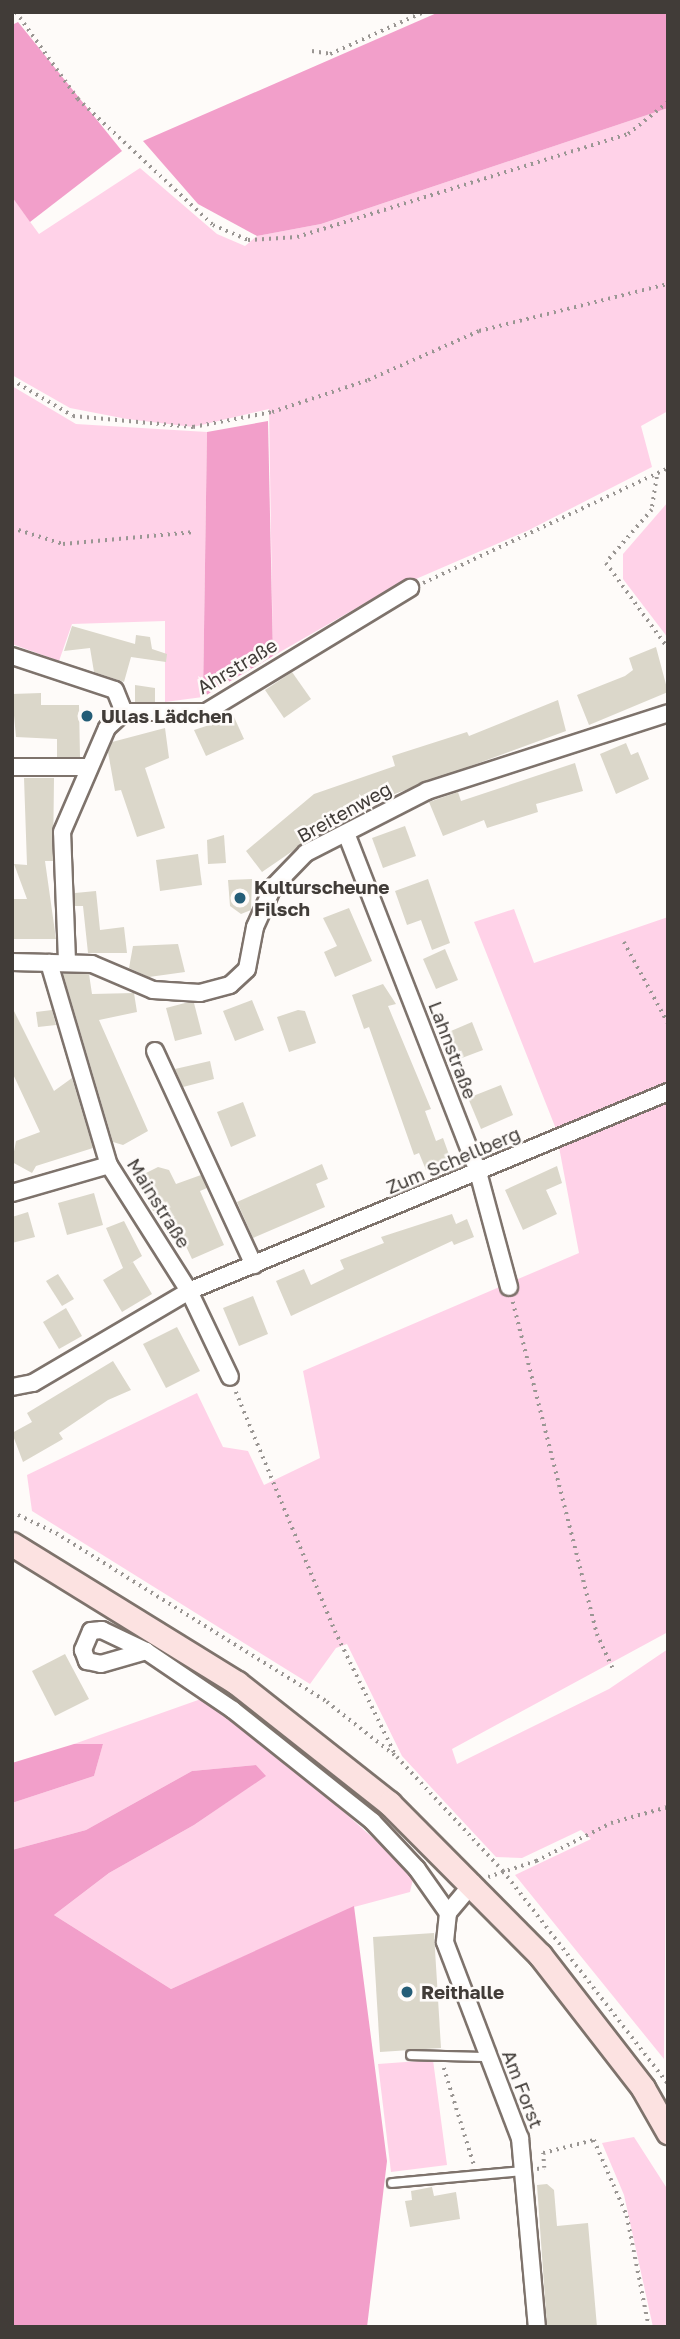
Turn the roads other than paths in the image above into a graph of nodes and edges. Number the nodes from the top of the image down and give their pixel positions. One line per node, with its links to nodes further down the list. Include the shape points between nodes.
1 (410, 588): 3 (street, Ahrstraße, via 206,712)
2 (12, 656): 3 (street, via 115,690)
3 (124, 712): 6 (street, via 107,728)
4 (668, 713): 7 (street, Breitenweg, via 427,791)
5 (12, 766): 6 (street)
6 (87, 767): 8 (street, via 62,832)
7 (346, 833): 8 (street, Breitenweg, via 306,853 273,887 255,927 247,969 230,985 200,993 153,990 92,964); 14 (street, Lahnstraße)
8 (67, 961): 10 (street, Breitenweg)
9 (12, 962): 10 (street, Breitenweg)
10 (49, 963): 13 (street, Mainstraße, via 71,1050)
11 (155, 1051): 16 (street)
12 (668, 1092): 14 (street, Zum Schellberg)
13 (110, 1165): 15 (street); 18 (street, Mainstraße)
14 (478, 1172): 16 (street, Zum Schellberg); 17 (street, Lahnstraße)
15 (12, 1193)
16 (254, 1265): 18 (street, Zum Schellberg)
17 (509, 1287)
18 (189, 1291): 19 (street, Mainstraße); 20 (street, Zum Schellberg)
19 (230, 1377)
20 (16, 1388)
21 (12, 1544): 23 (main road, via 168,1637 280,1714 389,1803)
22 (146, 1651): 24 (street, via 304,1763 372,1821 417,1869)
23 (473, 1883): 24 (street); 27 (main road, via 540,1955 643,2088)
24 (447, 1913): 26 (street, Am Forst, via 451,1964)
25 (411, 2055): 26 (lane)
26 (489, 2057): 28 (street, Am Forst, via 520,2138)
27 (668, 2132)
28 (524, 2171): 29 (lane); 30 (street, Am Forst)
29 (392, 2183)
30 (537, 2327)

